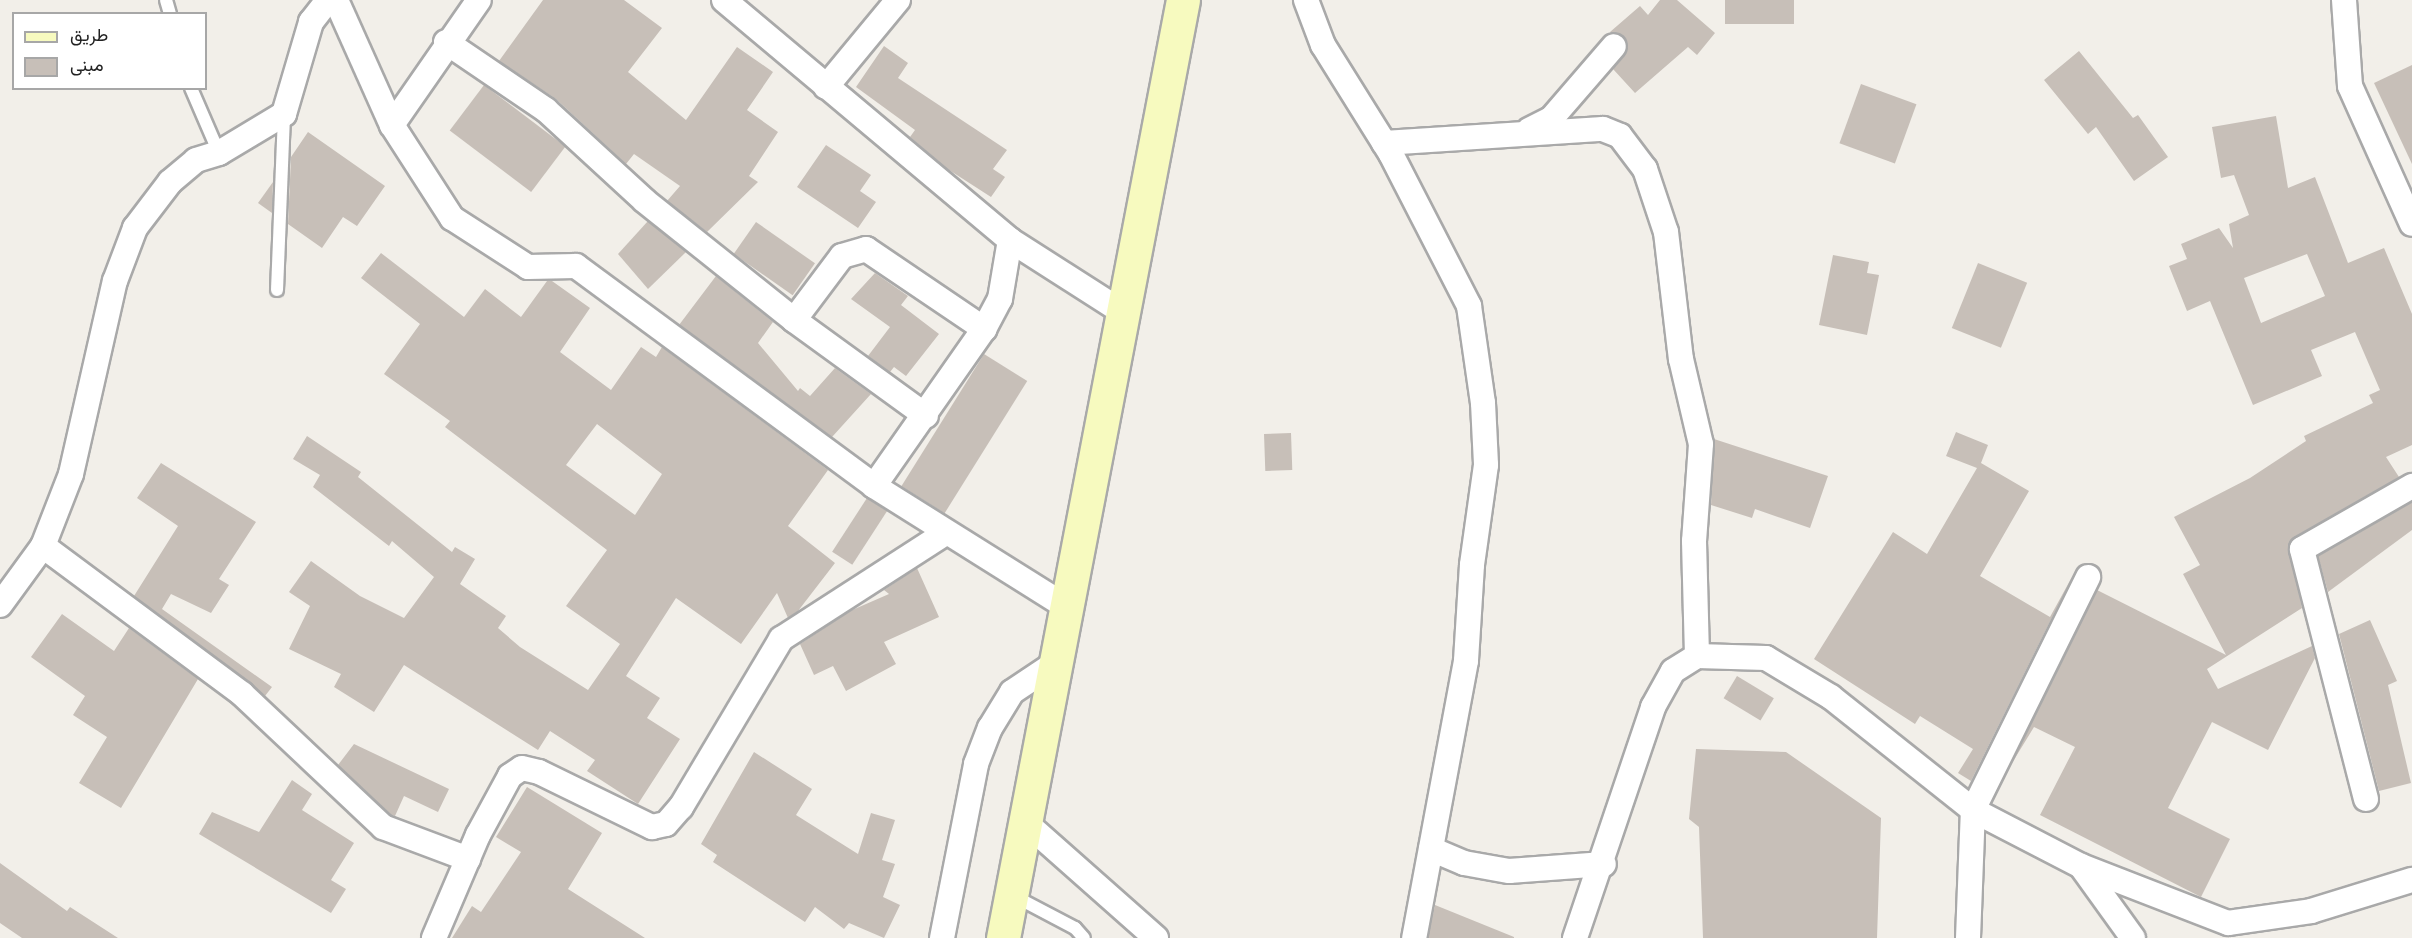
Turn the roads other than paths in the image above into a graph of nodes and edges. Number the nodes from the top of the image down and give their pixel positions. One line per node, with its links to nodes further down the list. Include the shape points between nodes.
1 (328, 0): 13 (street, via 311,22)
2 (336, 0): 14 (street)
3 (479, 0): 9 (street)
4 (724, 0): 11 (street)
5 (898, 0): 11 (street)
6 (1183, 0): 21 (main road)
7 (1306, 0): 16 (street, via 1323,45)
8 (2344, 0): 18 (street, via 2350,86)
9 (446, 42): 14 (street); 22 (street, via 546,110 645,201)
10 (1614, 46): 15 (street, via 1551,119)
11 (826, 87): 19 (street)
12 (192, 90): 17 (lane)
13 (284, 114): 17 (street); 20 (lane)
14 (392, 125): 25 (street, via 434,196 474,236 528,267 576,267)
15 (1526, 131): 16 (street); 32 (street, via 1602,129 1620,136 1645,169 1660,201 1681,359 1701,444 1694,541)
16 (1384, 143): 37 (street, via 1469,306 1483,404 1486,465 1472,565 1466,661)
17 (219, 153): 28 (street, via 196,160 170,182 135,228 115,281 71,474)
18 (2412, 224)
19 (1010, 240): 21 (street); 23 (street, via 1000,299)
20 (277, 290)
21 (1121, 311): 31 (main road)
22 (794, 320): 23 (street, via 842,256 866,249); 24 (street)
23 (984, 329): 24 (street)
24 (926, 416): 25 (street)
25 (874, 486): 27 (street)
26 (2412, 486): 34 (street, via 2302,549)
27 (944, 534): 31 (street); 38 (street, via 780,639 681,807 666,824 650,830 522,768 510,776)
28 (43, 546): 30 (street); 38 (street, via 242,694 383,827)
29 (2088, 577): 35 (street)
30 (0, 605)
31 (1065, 606): 33 (main road)
32 (1697, 656): 35 (street, via 1766,658 1831,697); 39 (street, via 1673,671 1653,707)
33 (1057, 662): 36 (main road); 45 (street, via 1012,692 990,728 976,764)
34 (2366, 799)
35 (1973, 810): 40 (street); 50 (street)
36 (1025, 822): 42 (main road); 43 (street)
37 (1431, 849): 39 (street, via 1464,863 1509,871); 48 (street)
38 (468, 859): 44 (street)
39 (1604, 864): 49 (street)
40 (2081, 866): 41 (street, via 2228,923 2311,911); 51 (street)
41 (2412, 880)
42 (1012, 895): 46 (main road); 47 (lane, via 1075,928)
43 (1146, 934)
44 (434, 938)
45 (942, 938)
46 (1003, 938)
47 (1084, 938)
48 (1414, 938)
49 (1575, 938)
50 (1968, 938)
51 (2133, 938)

